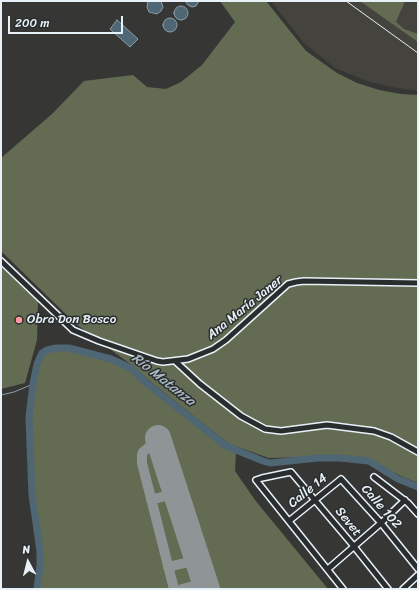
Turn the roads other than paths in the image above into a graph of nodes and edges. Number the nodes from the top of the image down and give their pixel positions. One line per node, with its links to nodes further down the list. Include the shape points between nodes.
1 (1, 261): 3 (street, Ana María Janer, via 74,330 157,361)
2 (418, 283): 3 (street, Ana María Janer, via 304,281 288,284 226,340 188,359)
3 (175, 361): 4 (street, via 241,416 265,429 281,431 327,425 374,431)
4 (418, 452)
5 (374, 477): 8 (street)
6 (341, 479): 7 (street, Calle 14); 11 (street, Calle 102)
7 (315, 500): 10 (street, Calle 14); 10 (street, Sevet, via 292,473 256,480); 12 (street, Sevet)
8 (404, 500): 9 (street); 11 (street)
9 (418, 514)
10 (289, 521): 14 (street)
11 (381, 523): 12 (street); 13 (street, Calle 102)
12 (354, 546): 14 (street); 17 (street, Sevet)
13 (418, 568)
14 (328, 569): 16 (street)
15 (418, 576): 18 (street)
16 (343, 589)
17 (388, 589)
18 (403, 589)

